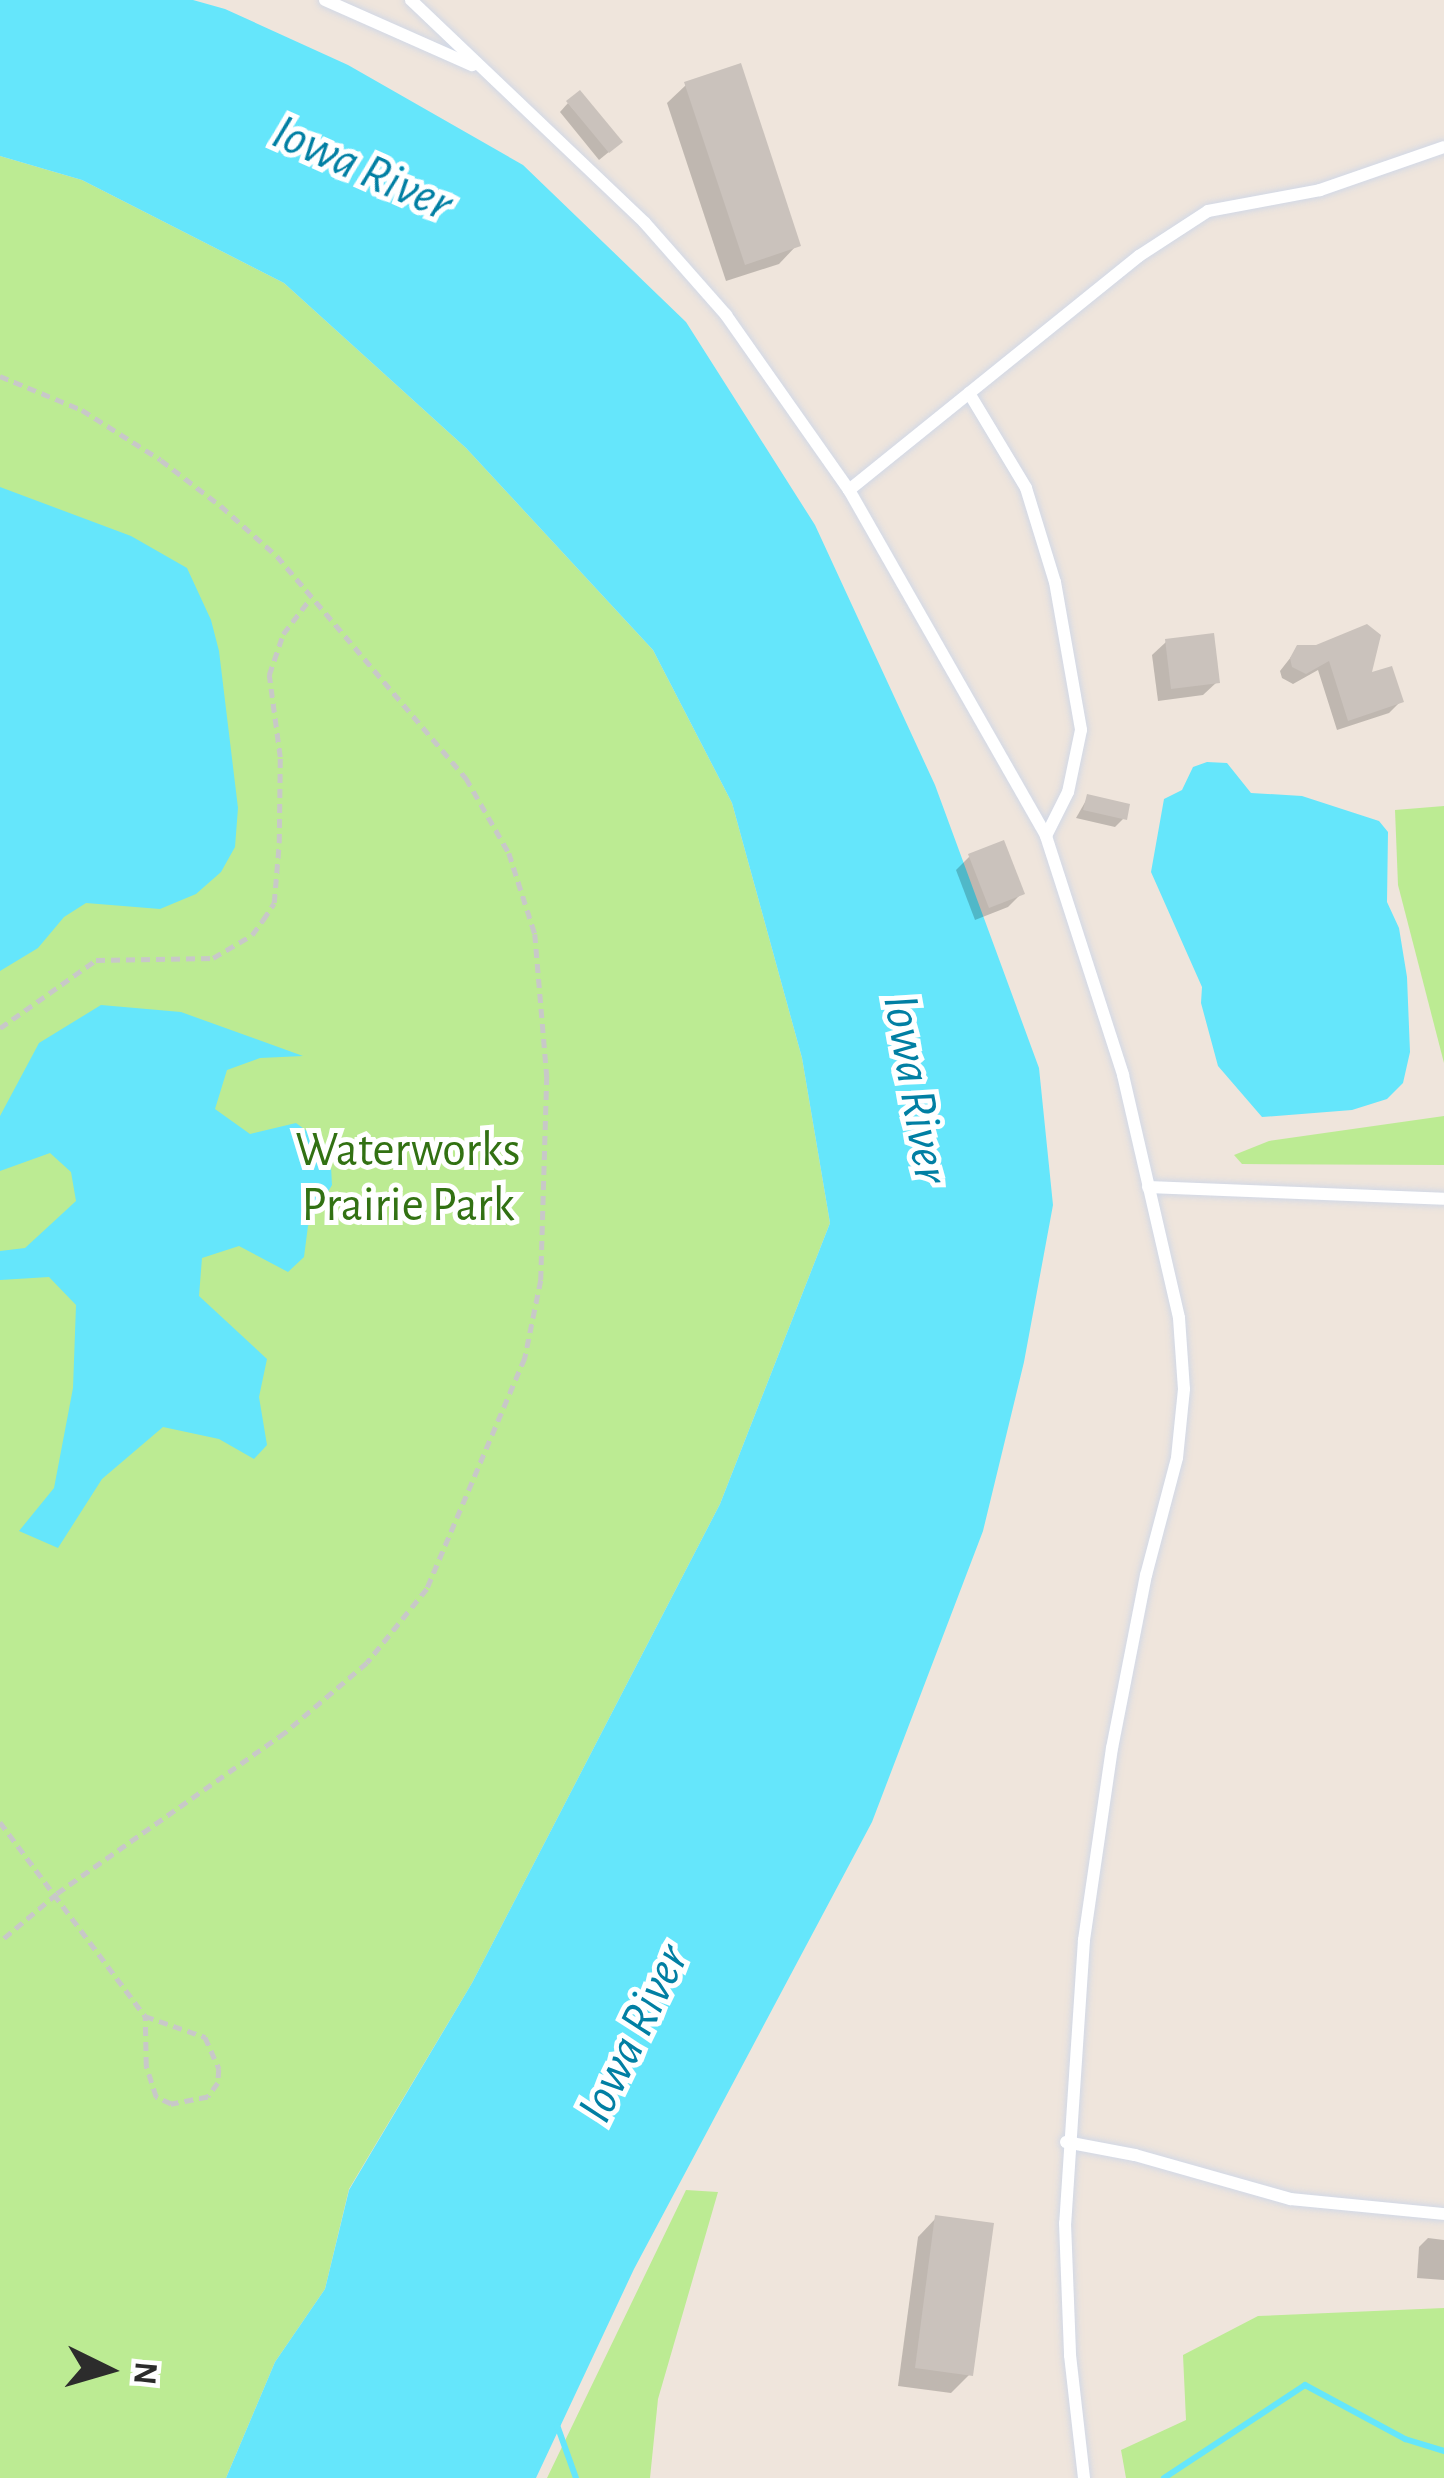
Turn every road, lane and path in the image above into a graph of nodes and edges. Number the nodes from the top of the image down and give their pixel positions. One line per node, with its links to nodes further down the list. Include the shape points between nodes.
1 (326, 0): 3 (lane)
2 (411, 0): 3 (lane)
3 (479, 68): 7 (lane, via 645,223 726,314)
4 (1444, 147): 6 (lane, via 1320,190 1208,211 1139,256)
5 (0, 376): 8 (path, via 82,410 161,460 278,556)
6 (969, 393): 7 (lane); 9 (lane, via 1026,488 1055,581 1081,730 1068,792)
7 (849, 490): 9 (lane)
8 (312, 597): 10 (path, via 283,634 269,675 280,758 279,843 274,903 263,920 213,958 96,959); 14 (path, via 466,778 515,873 545,1003 541,1280 511,1396 427,1588 367,1663 285,1732)
9 (1046, 836): 11 (lane, via 1124,1075)
10 (0, 1028)
11 (1148, 1187): 12 (lane); 17 (lane, via 1179,1318 1184,1389 1177,1458 1112,1748)
12 (1444, 1199)
13 (0, 1822): 14 (path)
14 (57, 1894): 15 (path); 16 (path)
15 (0, 1942)
16 (146, 2016): 16 (path, via 146,2066 156,2097 170,2104 208,2097 219,2069 205,2037)
17 (1066, 2142): 18 (lane, via 1291,2199); 19 (lane, via 1070,2356)
18 (1444, 2214)
19 (1084, 2478)

